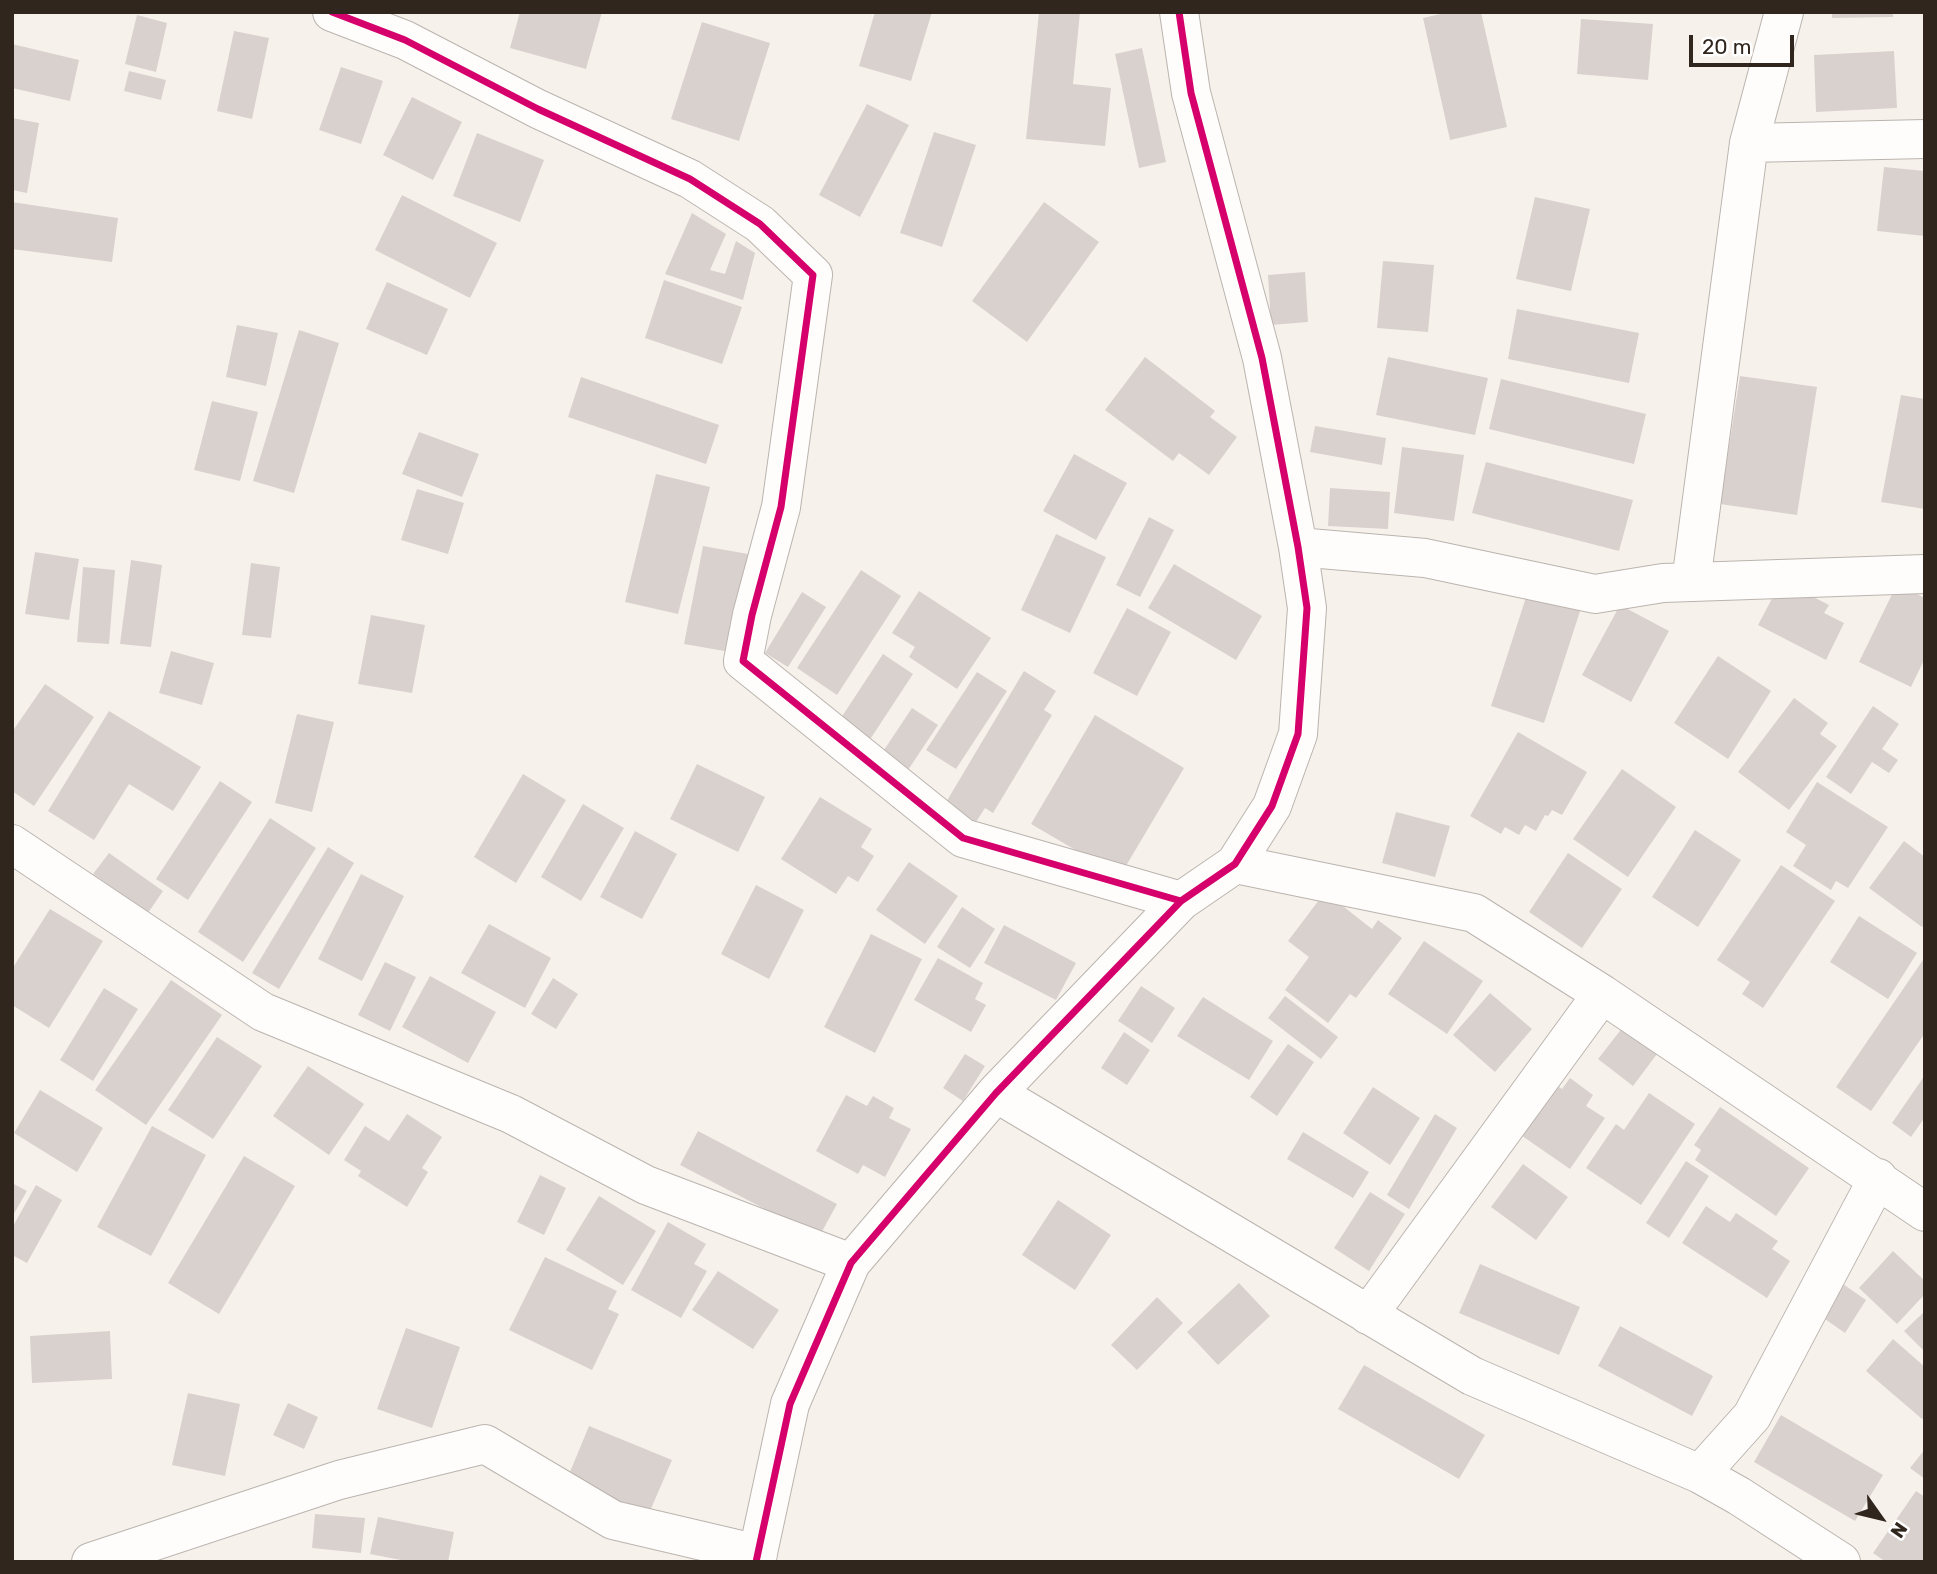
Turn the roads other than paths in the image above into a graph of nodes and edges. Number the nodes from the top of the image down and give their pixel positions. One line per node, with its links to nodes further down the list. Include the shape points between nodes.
1 (332, 12): 11 (street, via 405,40 690,179 760,224 813,275 781,507 743,661 963,838)
2 (1179, 12): 6 (street, via 1191,93 1262,358)
3 (1784, 12): 5 (street)
4 (1925, 139): 5 (street)
5 (1749, 143): 8 (street)
6 (1298, 547): 8 (street, via 1425,558 1595,594); 10 (street, via 1307,608 1298,734 1272,806)
7 (1925, 574): 8 (street)
8 (1691, 582)
9 (12, 844): 16 (street, via 263,1012 511,1114 646,1185)
10 (1235, 864): 11 (street); 12 (street, via 1474,913)
11 (1181, 901): 13 (street)
12 (1602, 994): 14 (street); 17 (street)
13 (996, 1093): 16 (street); 17 (street)
14 (1878, 1178): 15 (street); 18 (street, via 1752,1416)
15 (1925, 1212)
16 (851, 1263): 19 (street, via 790,1404)
17 (1368, 1315): 18 (street, via 1472,1376)
18 (1700, 1474): 21 (street)
19 (757, 1558): 20 (street, via 613,1520 485,1444 339,1480)
20 (91, 1562)
21 (1841, 1562)

